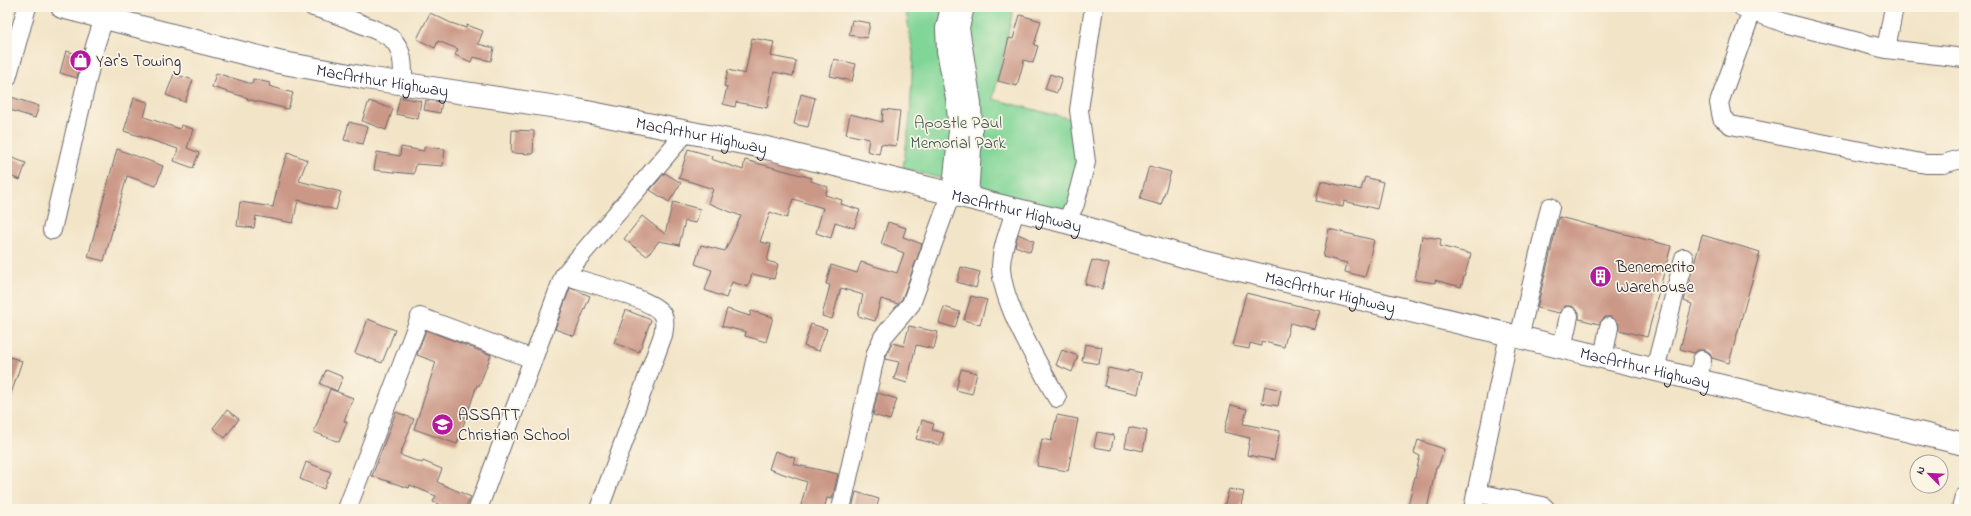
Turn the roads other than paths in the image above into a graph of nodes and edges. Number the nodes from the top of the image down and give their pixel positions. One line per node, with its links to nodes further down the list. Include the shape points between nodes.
1 (27, 7): 13 (street)
2 (62, 7): 9 (highway, MacArthur Highway)
3 (313, 7): 14 (street, via 393,39 403,58)
4 (950, 7): 10 (street)
5 (965, 7): 10 (street)
6 (1094, 7): 20 (street, via 1079,110 1086,162 1075,204)
7 (1894, 7): 11 (street)
8 (1746, 9): 11 (street, via 1784,23); 16 (street, via 1719,103 1720,114 1725,122 1926,164 1943,164)
9 (104, 18): 14 (highway, MacArthur Highway, via 278,62); 21 (street, via 95,46)
10 (953, 28): 17 (street, via 972,103 965,132)
11 (1886, 49): 12 (street)
12 (1964, 58)
13 (7, 78)
14 (403, 84): 15 (highway, MacArthur Highway, via 577,110)
15 (687, 131): 17 (highway, MacArthur Highway); 23 (street)
16 (1964, 158)
17 (960, 196): 19 (highway, MacArthur Highway); 38 (street, via 911,304 883,337 876,353)
18 (1550, 207): 26 (street)
19 (1015, 211): 20 (highway, MacArthur Highway); 31 (street, via 1002,260 1004,291)
20 (1066, 222): 26 (highway, MacArthur Highway, via 1190,258)
21 (52, 230)
22 (1684, 258): 30 (street)
23 (564, 275): 29 (street); 37 (street, via 648,302 662,314 664,321 663,335)
24 (1569, 316): 27 (street)
25 (1609, 327): 28 (street)
26 (1514, 336): 27 (highway, MacArthur Highway); 34 (street)
27 (1562, 348): 28 (highway, MacArthur Highway)
28 (1604, 358): 30 (highway, MacArthur Highway)
29 (533, 359): 35 (street, via 420,317); 36 (street)
30 (1655, 369): 32 (highway, MacArthur Highway, via 1700,370)
31 (1057, 398)
32 (1964, 444)
33 (1964, 497): 40 (street)
34 (1475, 501): 39 (street, via 1521,501)
35 (347, 509)
36 (478, 509)
37 (599, 509)
38 (841, 509)
39 (1546, 509)
40 (1961, 509)

